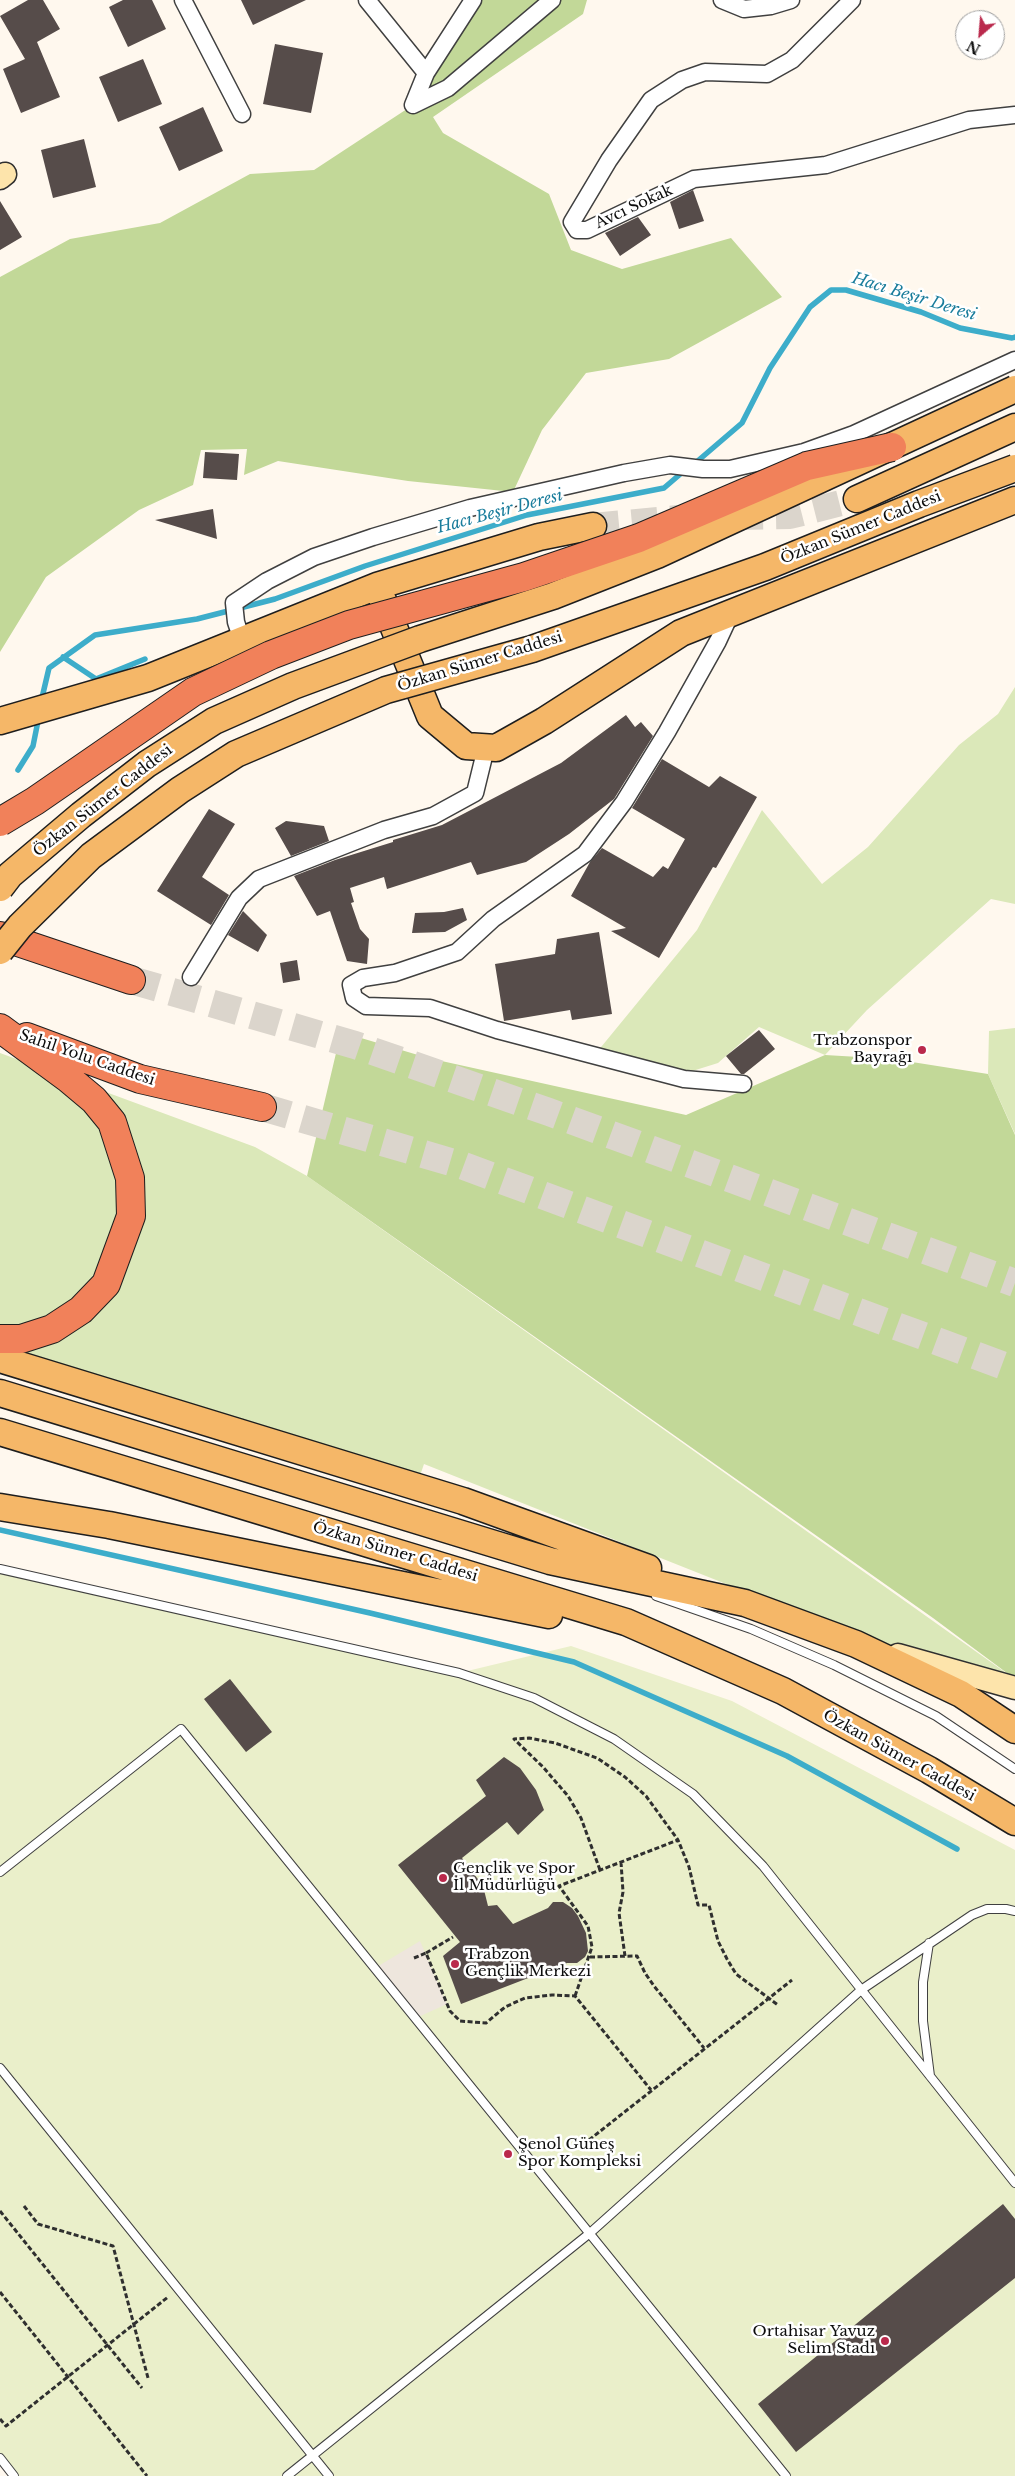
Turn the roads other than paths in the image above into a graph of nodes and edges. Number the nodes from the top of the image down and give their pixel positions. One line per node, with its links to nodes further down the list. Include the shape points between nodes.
1 (183, 0): 9 (street)
2 (368, 0): 8 (street)
3 (473, 0): 8 (street)
4 (552, 0): 8 (street, via 448,88 413,105)
5 (722, 0): 6 (street, via 744,9)
6 (791, 0)
7 (852, 0): 10 (street, Avcı Sokak, via 792,60 767,74 705,72 682,80 651,100 609,160 572,222 577,230 586,230 694,179 826,165 969,120)
8 (426, 73)
9 (242, 114)
10 (1015, 115)
11 (1015, 360): 21 (street, via 854,434 804,452 730,469 670,465 470,508 314,557 267,581 234,603)
12 (1015, 390): 14 (main road, Özkan Sümer Caddesi, bridge)
13 (1015, 427): 16 (main road)
14 (892, 447): 24 (highway, bridge, via 808,466 640,538 524,577 349,625 270,655 193,692); 25 (main road, Özkan Sümer Caddesi, bridge, via 657,556 553,596 420,639 293,686 214,721 147,764 82,815)
15 (1015, 468): 27 (main road, Özkan Sümer Caddesi, bridge, via 765,567 532,649 386,690 236,754 180,790 91,856 20,926)
16 (857, 499)
17 (1015, 500): 20 (main road)
18 (593, 526): 19 (main road, via 539,537)
19 (377, 586): 21 (main road); 23 (main road, via 430,716 466,746)
20 (731, 613): 23 (main road, via 681,633 544,721 496,748); 31 (street, via 667,732 624,802 585,854 493,919 458,952 396,973 363,978 351,985 354,998 366,1006 430,1008 497,1030 684,1079)
21 (239, 631): 22 (main road, via 148,678)
22 (0, 721)
23 (486, 748): 28 (street, via 475,793 432,816 384,830 259,879 239,898)
24 (0, 822)
25 (0, 888)
26 (0, 936): 29 (highway)
27 (0, 951)
28 (190, 976)
29 (131, 980)
30 (0, 1028): 32 (highway, Sahil Yolu Caddesi, via 140,1079); 33 (highway, via 69,1078 94,1100 112,1122 130,1178 131,1216 106,1284 81,1310 52,1329 21,1339)
31 (742, 1084)
32 (262, 1108)
33 (0, 1339)
34 (0, 1359): 42 (main road, via 463,1502)
35 (0, 1393): 38 (main road)
36 (0, 1432): 45 (main road, Özkan Sümer Caddesi, via 626,1622)
37 (0, 1507): 45 (main road, Özkan Sümer Caddesi, via 109,1525 538,1612 674,1653)
38 (550, 1561): 40 (lane); 42 (main road)
39 (0, 1569): 52 (lane, via 459,1673 534,1698 614,1739 693,1794 762,1866)
40 (630, 1587)
41 (649, 1594): 47 (lane, via 751,1629 834,1665 936,1716)
42 (745, 1604): 43 (main road)
43 (856, 1644): 44 (street); 46 (main road, via 961,1694)
44 (1015, 1688)
45 (783, 1691): 48 (main road, Özkan Sümer Caddesi, via 929,1770)
46 (1015, 1730)
47 (1015, 1769)
48 (1015, 1822)
49 (0, 1872): 56 (lane, via 181,1729)
50 (1015, 1911): 51 (lane, via 987,1909)
51 (929, 1943): 52 (lane); 54 (lane, via 923,1982 923,2021)
52 (861, 1990): 54 (lane); 56 (lane)
53 (0, 2068): 57 (lane)
54 (930, 2076): 55 (lane)
55 (1015, 2183)
56 (590, 2233): 57 (lane); 62 (lane)
57 (313, 2456): 60 (lane); 61 (lane)
58 (0, 2458): 59 (lane)
59 (14, 2476)
60 (287, 2476)
61 (329, 2476)
62 (786, 2476)

